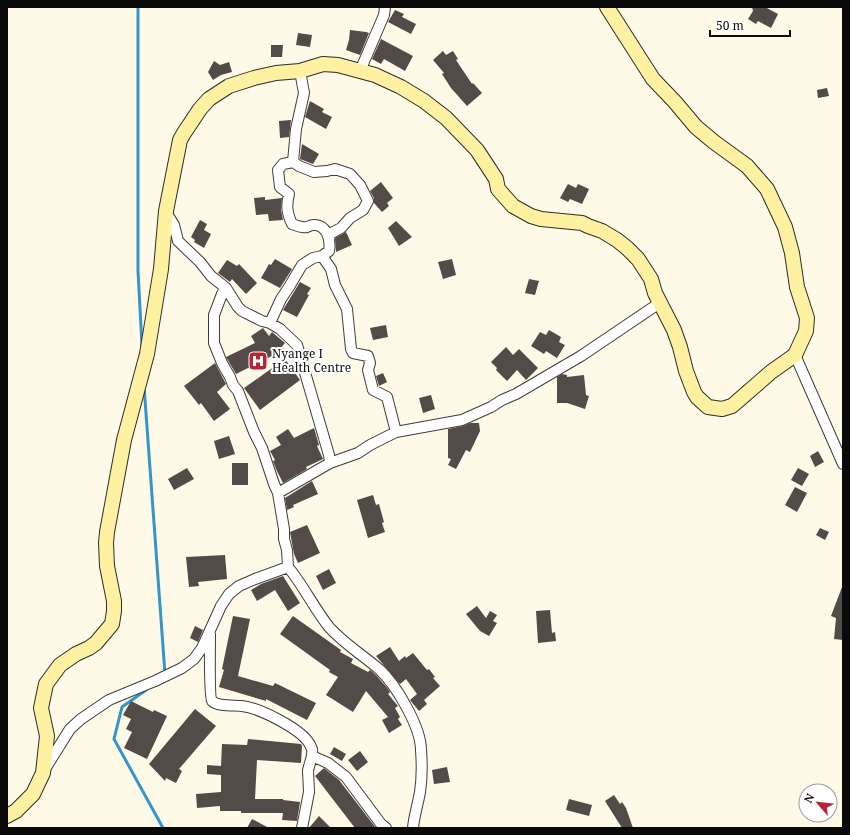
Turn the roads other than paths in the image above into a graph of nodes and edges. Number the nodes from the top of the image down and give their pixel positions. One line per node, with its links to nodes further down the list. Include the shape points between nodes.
1 (385, 7): 4 (street)
2 (608, 7): 12 (main road, via 653,79 696,127 747,166 767,189 792,253 797,287 806,318 806,331)
3 (300, 71): 4 (main road, via 323,64); 5 (street, via 304,93 297,123); 6 (main road, via 276,73 233,84 205,102 180,140)
4 (360, 71): 10 (main road, via 401,87 446,118 476,150 496,179 498,188 513,206 531,216 582,224 613,237 645,268)
5 (293, 162): 7 (street, via 283,164 278,170 280,187 289,194 287,213 292,224 301,227 318,226 326,230); 7 (street, via 314,172 334,168 350,174 360,185 368,201 363,210)
6 (166, 211): 9 (street, via 174,225 178,241); 20 (main road, via 148,348 124,440 107,532 107,566 114,601 114,618 96,643 60,665 46,684 41,708 47,736)
7 (328, 235): 8 (street, via 330,250)
8 (322, 256): 11 (street, via 302,265); 13 (street, via 331,269 335,285 347,309 351,349 353,353 368,356 368,370 373,390 387,397)
9 (226, 288): 11 (street, via 242,311); 16 (street, via 214,315 214,343 238,391)
10 (661, 302): 12 (main road, via 674,330 694,392 708,407 722,409 732,406); 13 (street, via 574,360 491,407 462,420)
11 (270, 323): 14 (street, via 297,344)
12 (795, 355): 15 (street)
13 (396, 432): 14 (street, via 358,453)
14 (330, 463): 16 (street)
15 (843, 464)
16 (278, 493): 17 (street)
17 (288, 567): 18 (street, via 255,578 229,594); 24 (street, via 330,628 380,670 403,700 413,720 422,749 420,793)
18 (210, 632): 19 (street, via 211,700 228,706 254,708 289,726 310,743); 20 (street, via 198,655 186,665 109,700 81,719 70,729)
19 (312, 756): 22 (street, via 308,770 309,792); 23 (street, via 328,763 346,777)
20 (43, 773): 21 (main road, via 33,794)
21 (7, 816)
22 (302, 828)
23 (386, 828)
24 (413, 828)

